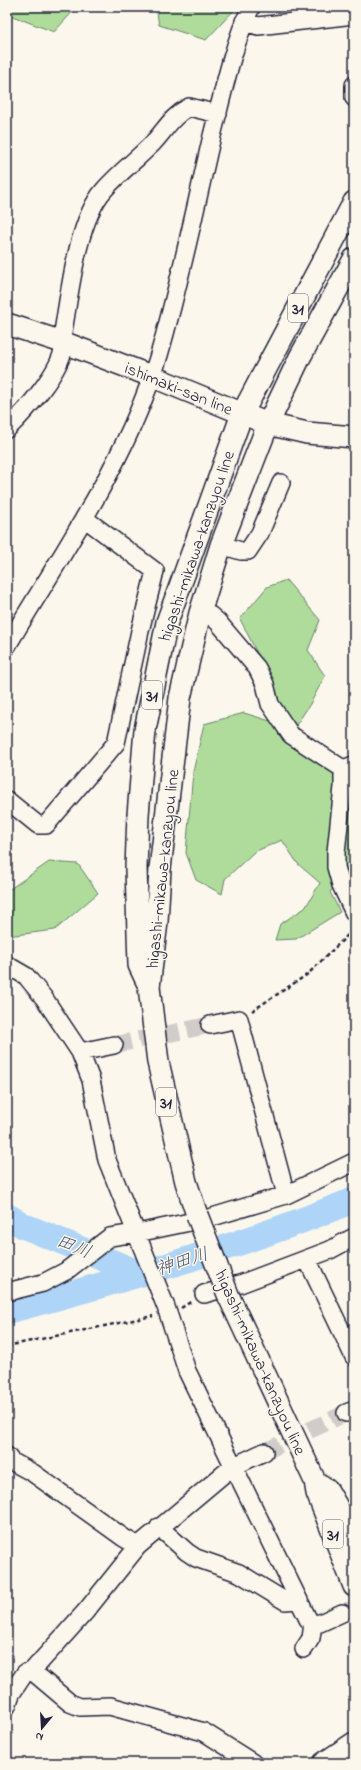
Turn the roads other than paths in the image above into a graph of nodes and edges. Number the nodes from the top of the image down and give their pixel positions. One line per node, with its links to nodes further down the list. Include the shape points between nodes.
1 (247, 14): 2 (street, via 258,26); 5 (street)
2 (354, 15)
3 (354, 85): 4 (street)
4 (354, 98)
5 (218, 114): 9 (street, via 189,107 178,112 153,142 104,190 80,241 62,332); 10 (street, via 174,299)
6 (354, 202): 11 (main road, higashi-mikawa-kanzyou line / 31)
7 (354, 259): 12 (main road, higashi-mikawa-kanzyou line / 31, via 300,356)
8 (7, 324): 9 (main road, ishimaki-san line)
9 (65, 343): 10 (main road, ishimaki-san line); 13 (street, via 54,371 22,415)
10 (151, 376): 11 (main road, ishimaki-san line); 16 (street, via 121,451)
11 (242, 414): 12 (main road, ishimaki-san line); 24 (main road, higashi-mikawa-kanzyou line / 31, via 167,622 145,730 138,814 137,876 139,965)
12 (268, 424): 14 (main road, ishimaki-san line, via 307,433); 17 (main road, higashi-mikawa-kanzyou line / 31)
13 (7, 429)
14 (354, 437)
15 (281, 483): 17 (street, via 260,534 248,551)
16 (84, 518): 19 (street); 21 (street, via 155,571 116,743 46,825 38,825)
17 (221, 545): 18 (main road, higashi-mikawa-kanzyou line / 31)
18 (200, 613): 20 (street, via 218,622 257,668 265,684 270,704 291,734); 24 (main road, higashi-mikawa-kanzyou line / 31, via 180,698)
19 (7, 646)
20 (349, 767): 22 (street, via 343,787 336,867)
21 (7, 800)
22 (354, 913)
23 (7, 965): 27 (street, via 26,976)
24 (149, 987): 39 (main road, higashi-mikawa-kanzyou line / 31, bridge, via 158,1062 186,1182 229,1297)
25 (210, 1025): 29 (street, via 239,1019)
26 (114, 1045): 27 (street)
27 (80, 1052): 30 (street, via 91,1080 107,1160)
28 (354, 1162): 29 (street)
29 (286, 1195): 30 (street, via 209,1218)
30 (136, 1233): 33 (street, via 110,1237 78,1262 43,1283); 38 (street, via 167,1310 187,1371)
31 (354, 1237): 32 (street)
32 (307, 1259): 34 (street, via 240,1284); 35 (street)
33 (7, 1292)
34 (204, 1294)
35 (354, 1357)
36 (264, 1452): 38 (street)
37 (7, 1456): 42 (street)
38 (232, 1467): 40 (street); 44 (street)
39 (315, 1481): 41 (main road, higashi-mikawa-kanzyou line / 31, via 328,1491); 43 (main road, higashi-mikawa-kanzyou line / 31, via 317,1493)
40 (159, 1527): 42 (street); 44 (street, via 196,1558 238,1573 285,1601)
41 (354, 1536)
42 (138, 1546): 48 (street, via 86,1611)
43 (354, 1586)
44 (298, 1600): 46 (street)
45 (342, 1613): 46 (street)
46 (313, 1624): 47 (street, via 311,1638)
47 (304, 1649)
48 (32, 1671): 49 (street, via 24,1673); 51 (street, via 70,1703 80,1707 110,1706 204,1732)
49 (7, 1706)
50 (354, 1742): 52 (main road)
51 (253, 1763)
52 (324, 1763)

